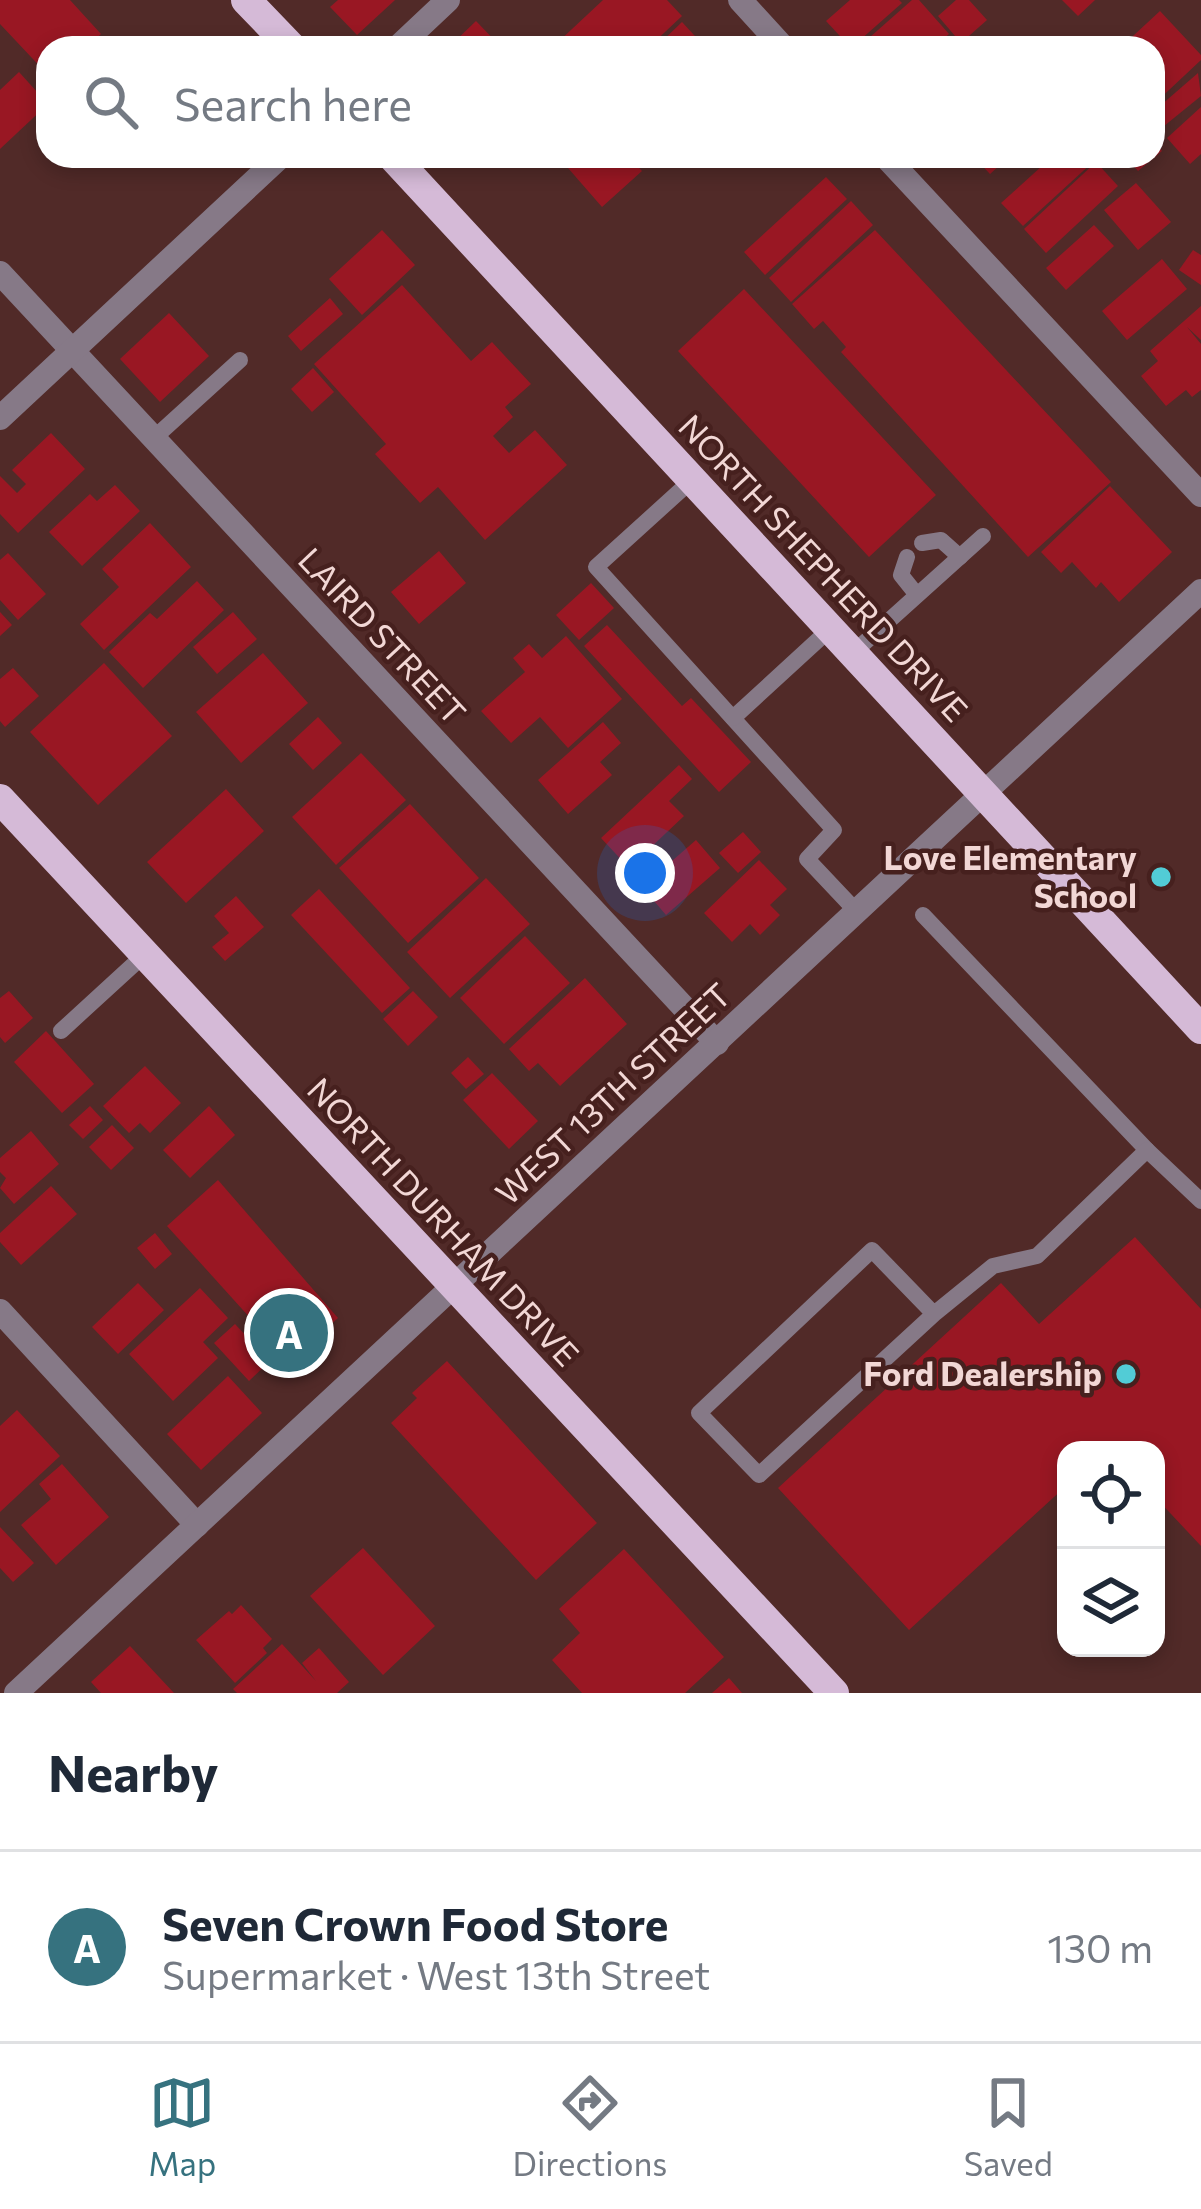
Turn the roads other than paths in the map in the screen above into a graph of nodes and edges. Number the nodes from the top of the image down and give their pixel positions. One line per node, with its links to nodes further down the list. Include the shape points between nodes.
1 (246, 0): 4 (main road)
2 (448, 0): 5 (street)
3 (740, 0): 6 (street)
4 (280, 36)
5 (410, 36)
6 (773, 36)
7 (268, 168): 11 (street)
8 (403, 168): 15 (main road, NORTH SHEPHERD DRIVE)
9 (896, 168): 16 (street)
10 (0, 274): 11 (street, LAIRD STREET)
11 (71, 350): 13 (street); 14 (street, LAIRD STREET)
12 (240, 360): 14 (lane)
13 (0, 418)
14 (153, 439): 33 (street, LAIRD STREET)
15 (692, 480): 23 (main road, NORTH SHEPHERD DRIVE); 25 (lane, via 596,566)
16 (1201, 495)
17 (983, 536): 20 (lane)
18 (922, 543): 20 (lane, via 941,540)
19 (907, 556): 22 (lane, via 902,575)
20 (960, 557): 22 (lane)
21 (1201, 591): 26 (street, WEST 13TH STREET)
22 (917, 595): 24 (lane)
23 (830, 628): 24 (main road, NORTH SHEPHERD DRIVE); 25 (lane)
24 (853, 653): 26 (main road, NORTH SHEPHERD DRIVE)
25 (733, 718): 28 (lane, via 834,830 807,859)
26 (984, 795): 28 (street, WEST 13TH STREET); 31 (main road, NORTH SHEPHERD DRIVE)
27 (0, 799): 30 (main road, NORTH DURHAM DRIVE)
28 (857, 913): 33 (street, WEST 13TH STREET)
29 (923, 915): 34 (lane)
30 (145, 955): 32 (lane); 36 (main road, NORTH DURHAM DRIVE)
31 (1201, 1029)
32 (61, 1031)
33 (717, 1042): 36 (street, WEST 13TH STREET)
34 (1147, 1150): 35 (lane); 38 (lane, via 1037,1256 993,1266)
35 (1201, 1201)
36 (454, 1286): 39 (street, WEST 13TH STREET); 41 (main road, NORTH DURHAM DRIVE)
37 (0, 1311): 39 (street)
38 (934, 1314): 38 (lane, via 872,1250 699,1413 759,1475)
39 (197, 1525): 40 (street, WEST 13TH STREET)
40 (16, 1693)
41 (834, 1693)

